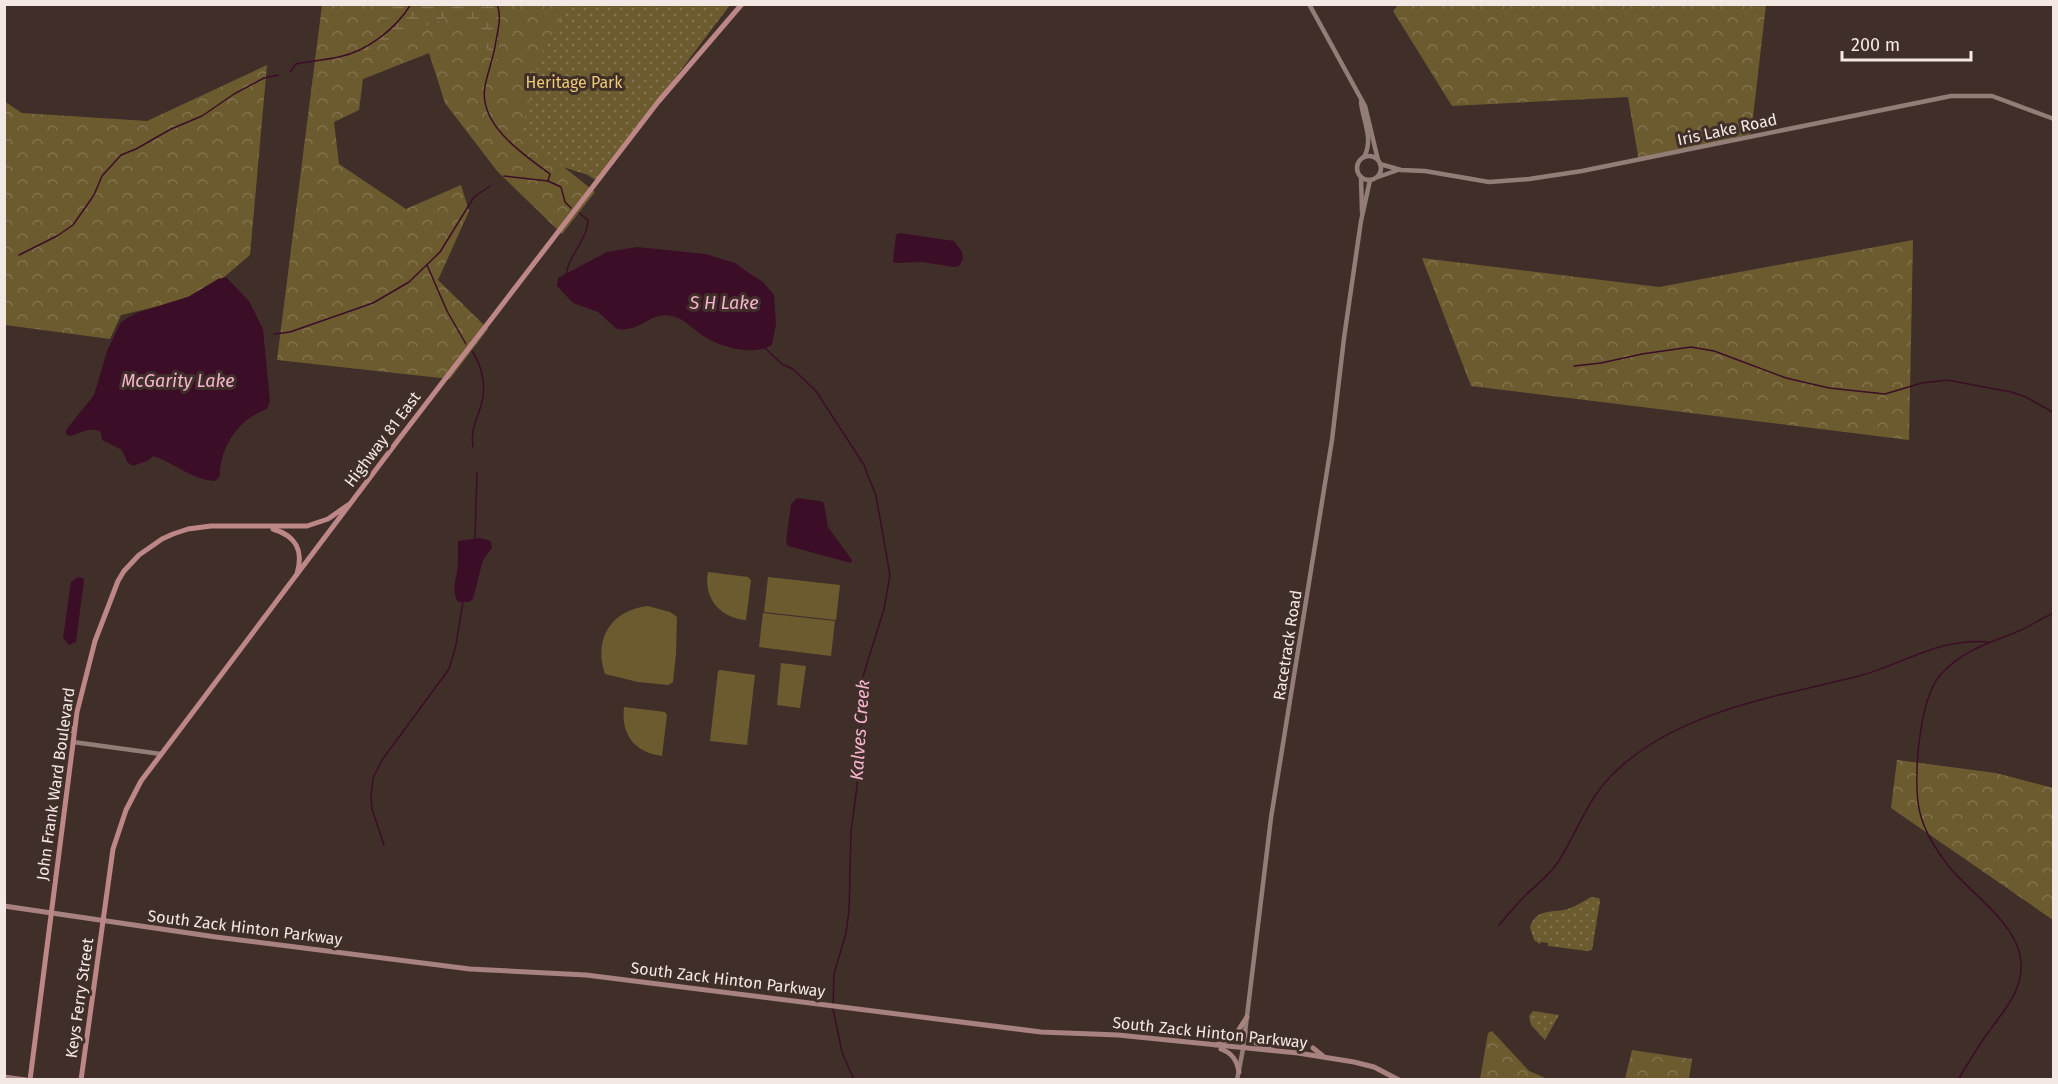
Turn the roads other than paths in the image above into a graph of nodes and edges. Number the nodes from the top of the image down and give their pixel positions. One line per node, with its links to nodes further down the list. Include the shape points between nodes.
1 (742, 4): 12 (main road, Highway 81 East, via 658,102)
2 (1309, 4): 3 (street)
3 (1361, 100): 5 (street, via 1368,143); 6 (street, via 1368,113)
4 (2054, 119): 7 (street, Iris Lake Road, via 1992,96 1951,96 1529,179 1489,182)
5 (1364, 157): 6 (street, via 1372,156); 8 (street, via 1357,166)
6 (1379, 162): 7 (street, Iris Lake Road); 9 (street, via 1381,171)
7 (1401, 170): 9 (street, Iris Lake Road)
8 (1361, 177): 10 (street); 11 (street, Racetrack Road)
9 (1377, 177): 10 (street)
10 (1370, 180): 11 (street, Racetrack Road)
11 (1362, 215): 22 (street, Racetrack Road, via 1332,440 1271,818)
12 (354, 500): 13 (main road, John Frank Ward Boulevard, via 320,522 300,527); 14 (main road, Highway 81 East)
13 (268, 527): 14 (main road, via 286,534 297,546 300,559); 15 (main road, John Frank Ward Boulevard, via 188,529 162,539 130,563 113,591 101,623)
14 (295, 578): 18 (main road, Highway 81 East)
15 (75, 726): 16 (main road); 17 (main road, John Frank Ward Boulevard)
16 (59, 740)
17 (73, 742): 18 (street); 20 (main road, John Frank Ward Boulevard)
18 (161, 754): 21 (main road, Highway 81 East, via 141,781 122,820 113,849)
19 (4, 906): 20 (main road, South Zack Hinton Parkway)
20 (50, 912): 21 (main road, South Zack Hinton Parkway); 31 (main road, John Frank Ward Boulevard)
21 (103, 921): 24 (main road, South Zack Hinton Parkway, via 470,969 586,975 1041,1032 1118,1035); 32 (main road, Keys Ferry Street)
22 (1247, 1017): 23 (street, Racetrack Road); 24 (main road, via 1234,1036)
23 (1245, 1031): 26 (street, Racetrack Road); 27 (main road, via 1254,1043)
24 (1211, 1046): 26 (main road, South Zack Hinton Parkway); 29 (main road, via 1232,1054)
25 (1313, 1048): 28 (main road)
26 (1243, 1049): 27 (main road, South Zack Hinton Parkway); 29 (street, Racetrack Road)
27 (1282, 1052): 28 (main road, South Zack Hinton Parkway)
28 (1327, 1058): 34 (main road, South Zack Hinton Parkway, via 1374,1067)
29 (1239, 1072): 33 (street, Racetrack Road)
30 (4, 1077): 31 (main road)
31 (28, 1080)
32 (81, 1080)
33 (1238, 1080)
34 (1399, 1080)

